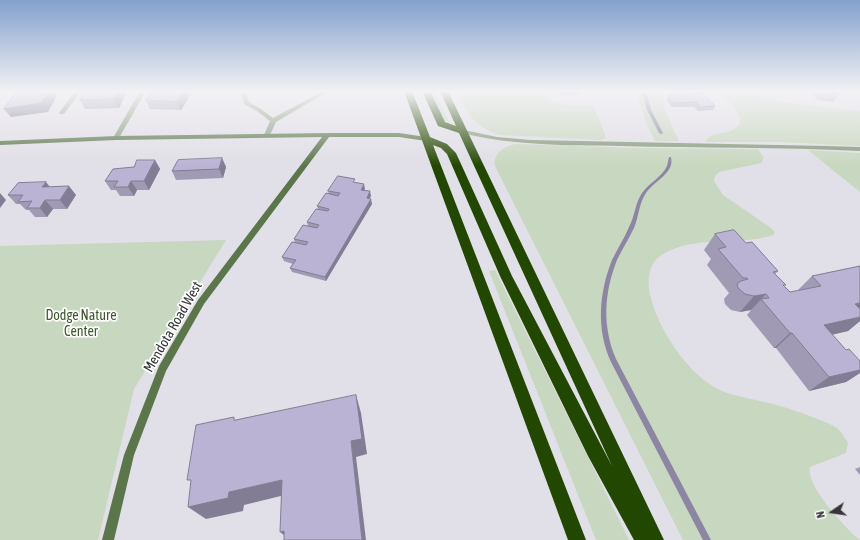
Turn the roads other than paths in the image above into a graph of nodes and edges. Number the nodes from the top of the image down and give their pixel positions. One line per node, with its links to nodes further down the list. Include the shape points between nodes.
1 (129, 116): 11 (street)
2 (267, 116): 7 (street)
3 (281, 116): 7 (street)
4 (417, 116): 12 (highway)
5 (437, 116): 8 (highway, via 441,124)
6 (456, 116): 8 (highway)
7 (273, 121): 9 (street)
8 (464, 132): 14 (street, via 491,138 545,142); 18 (highway)
9 (267, 135): 10 (street); 11 (street)
10 (327, 135): 12 (street, via 399,135); 15 (street, Mendota Road West, via 201,302 162,369 129,455)
11 (116, 138): 13 (street)
12 (426, 139): 16 (highway); 17 (highway, via 444,146 451,153 488,240 519,303 594,450)
13 (0, 142)
14 (860, 149)
15 (108, 540)
16 (577, 540)
17 (644, 540)
18 (655, 540)

